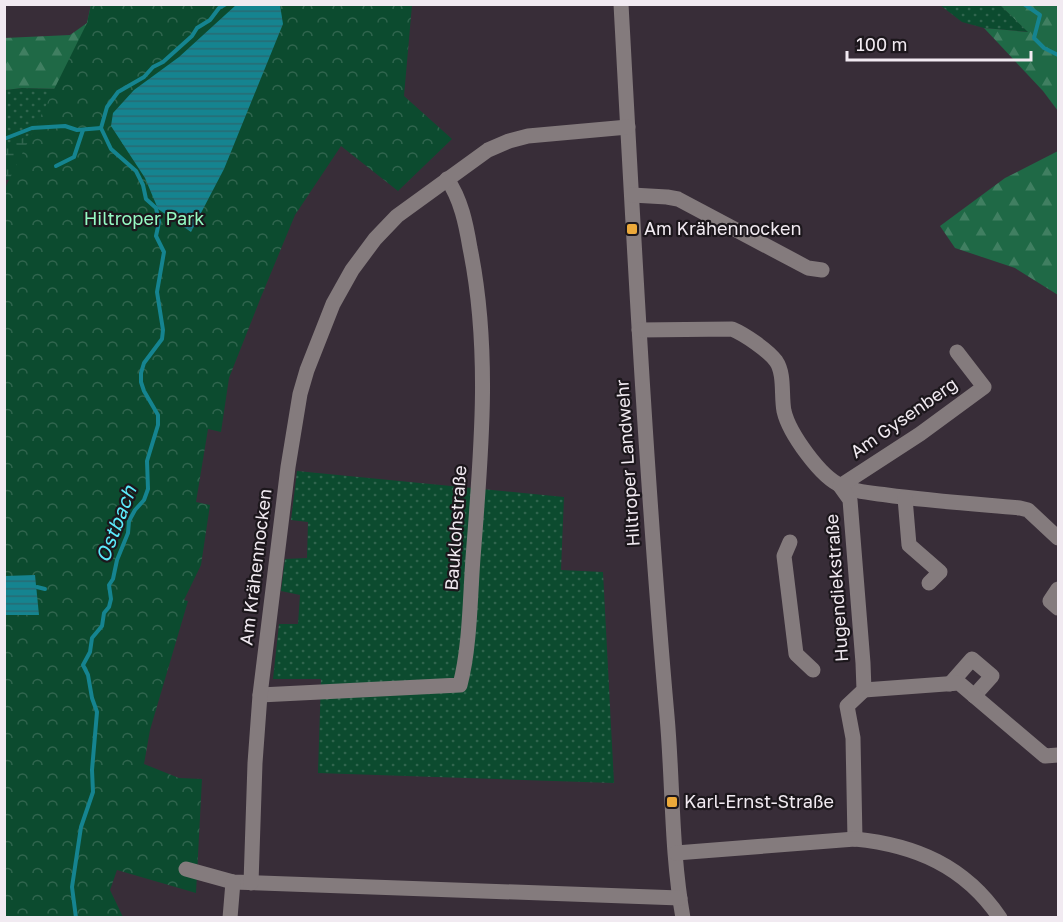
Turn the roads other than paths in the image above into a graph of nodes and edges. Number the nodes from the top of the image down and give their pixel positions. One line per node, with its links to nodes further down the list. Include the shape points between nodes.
1 (621, 4): 2 (street, Hiltroper Landwehr)
2 (628, 127): 3 (street, Am Krähennocken, via 509,141 488,150); 4 (street, Hiltroper Landwehr)
3 (447, 179): 18 (street, Am Krähennocken, via 397,216 375,238 352,270 314,346 300,394 288,467); 18 (street, Bauklohstraße, via 466,224 483,345 481,451 460,685)
4 (632, 195): 5 (street, via 678,199 808,268); 6 (street, Hiltroper Landwehr)
5 (822, 270)
6 (639, 330): 8 (street, via 732,329 769,354 777,362 790,427 823,473); 22 (street, Hiltroper Landwehr)
7 (957, 352): 8 (street, Am Gysenberg, via 984,387)
8 (840, 486): 9 (street, Am Gysenberg); 17 (street, Hugendiekstraße, via 850,500)
9 (905, 498): 10 (street, Am Gysenberg, via 1028,510); 12 (street, via 909,545 940,572)
10 (1059, 538)
11 (790, 542): 15 (street, Hugendiekstraße, via 784,556 796,654)
12 (929, 583)
13 (1059, 589): 14 (street, via 1050,601)
14 (1059, 608)
15 (813, 670)
16 (950, 684): 17 (street); 19 (street, via 959,683); 19 (street, via 972,659 992,676)
17 (864, 690): 21 (street, via 847,706 853,738)
18 (260, 694): 25 (street, Am Krähennocken)
19 (974, 696): 20 (street, via 1045,756)
20 (1059, 755)
21 (855, 839): 22 (street); 29 (street, via 904,847 932,858 969,883)
22 (676, 853): 26 (street, Hiltroper Landwehr)
23 (186, 869): 24 (street)
24 (233, 882): 25 (street); 27 (street)
25 (251, 883): 26 (street)
26 (680, 898): 28 (street, Hiltroper Landwehr)
27 (230, 918)
28 (683, 918)
29 (1000, 918)

